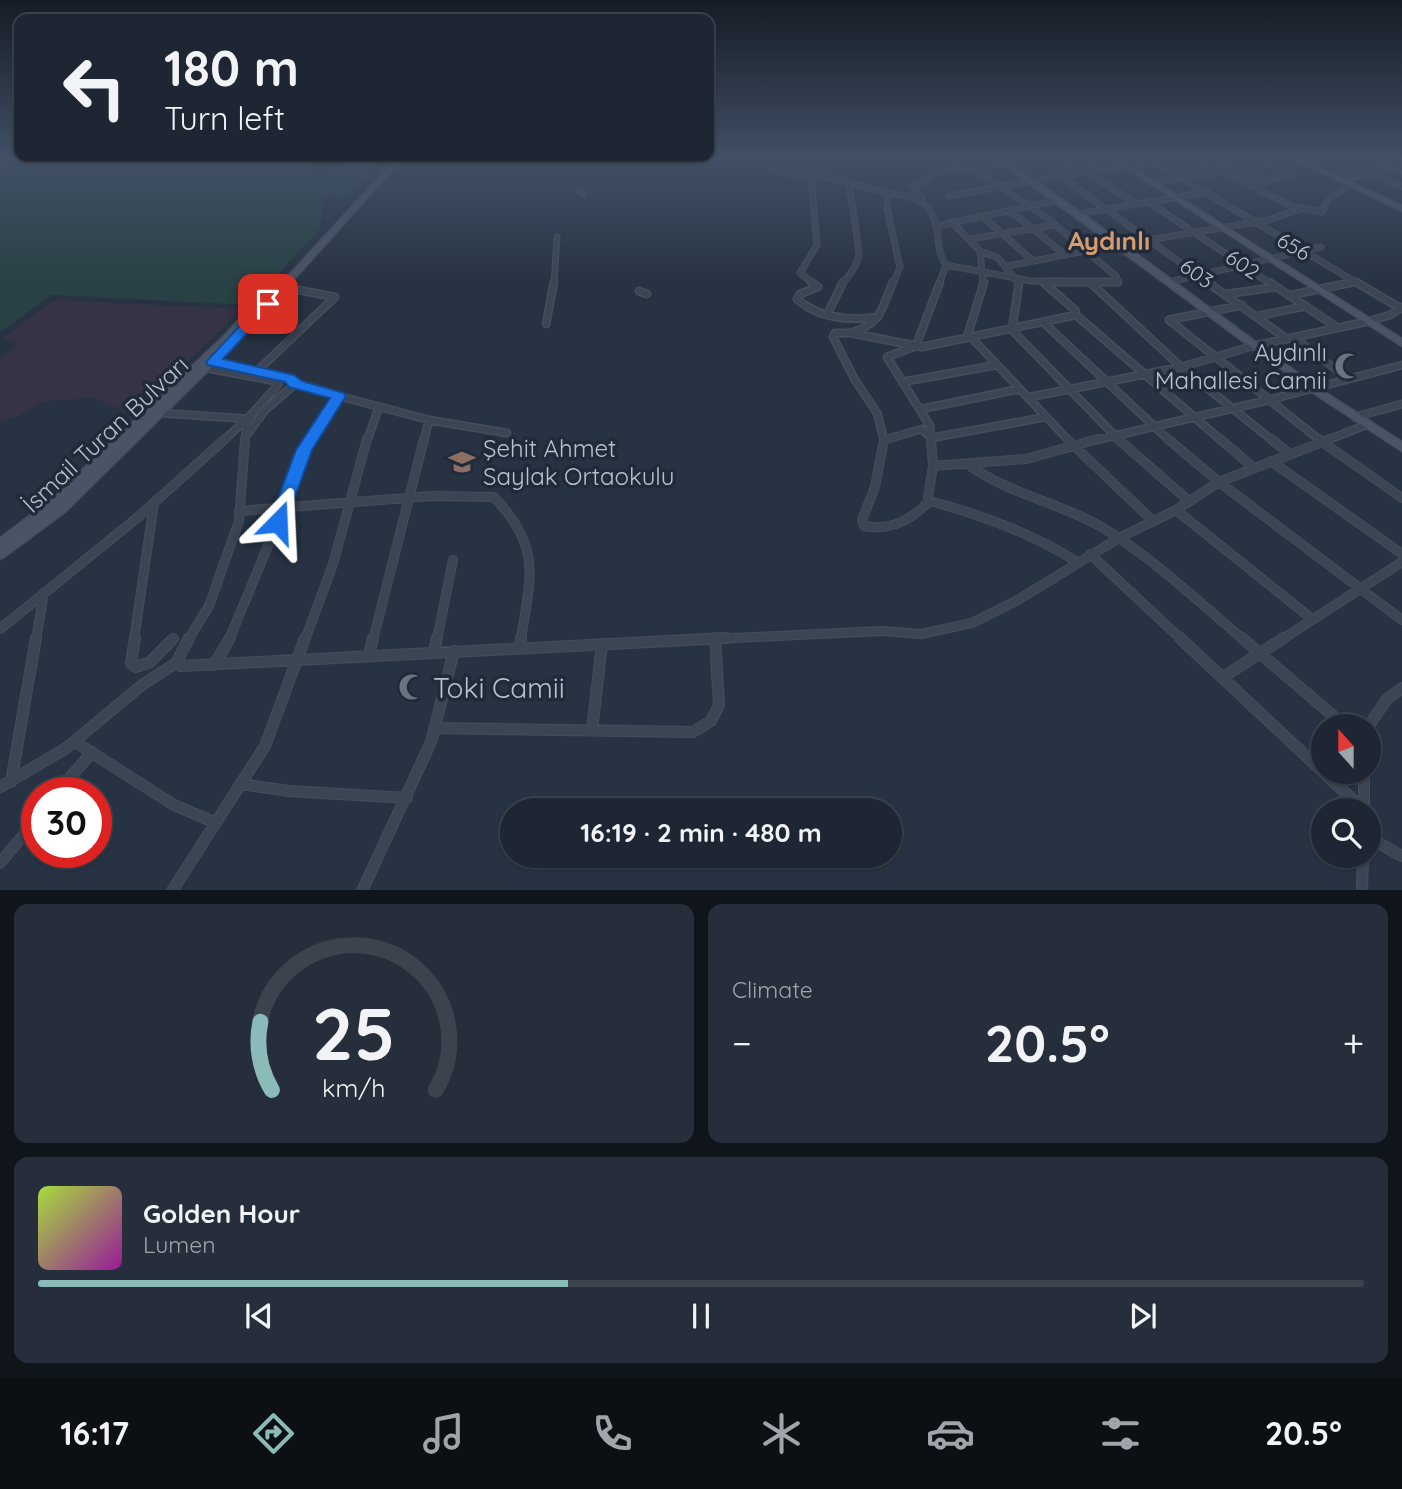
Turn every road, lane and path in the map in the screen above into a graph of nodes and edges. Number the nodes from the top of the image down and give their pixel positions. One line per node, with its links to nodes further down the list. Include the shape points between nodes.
1 (1058, 200): 25 (main road)
2 (356, 201): 26 (main road)
3 (358, 201): 26 (main road)
4 (813, 201): 68 (street, via 817,245 800,273 818,287 797,299)
5 (852, 201): 68 (street, via 859,254)
6 (888, 201): 71 (street, via 900,267)
7 (927, 201): 31 (street)
8 (1021, 201): 20 (street)
9 (1055, 201): 20 (street)
10 (1097, 201): 21 (street, 603)
11 (1132, 201): 19 (street)
12 (1147, 201): 13 (street); 19 (street); 34 (street, 602)
13 (1151, 201)
14 (1184, 201): 32 (main road)
15 (1222, 201): 29 (street, 656)
16 (1282, 201): 22 (street)
17 (1328, 201): 22 (street, via 1322,212)
18 (1384, 201): 23 (main road)
19 (1137, 204): 21 (street)
20 (1029, 206): 24 (street); 30 (street)
21 (1108, 208): 25 (street); 38 (street, 603)
22 (1300, 209): 29 (street)
23 (1402, 209)
24 (1009, 210): 27 (street); 33 (street)
25 (1077, 214): 39 (main road)
26 (343, 216): 58 (main road, İsmail Turan Bulvarı); 84 (main road, İsmail Turan Bulvarı)
27 (982, 216): 28 (street); 35 (street)
28 (952, 222): 31 (street); 37 (street)
29 (1254, 223): 32 (street); 43 (street, 656)
30 (1054, 225): 33 (street); 42 (street)
31 (937, 226): 47 (street, via 940,259)
32 (1224, 226): 34 (street); 45 (main road)
33 (1032, 228): 35 (street); 44 (street)
34 (1195, 232): 38 (street); 49 (street, 602)
35 (1002, 234): 37 (street); 46 (street)
36 (556, 237): 74 (street)
37 (970, 239): 41 (street)
38 (1150, 240): 39 (street); 51 (street, 603)
39 (1119, 245): 54 (main road)
40 (1321, 247): 43 (street)
41 (980, 251): 48 (street, via 990,252); 50 (street)
42 (1084, 251): 44 (street); 56 (street, via 1118,282)
43 (1304, 252): 45 (street); 55 (street, 656)
44 (1064, 254): 46 (street)
45 (1272, 259): 49 (street); 59 (main road)
46 (1032, 260): 48 (street)
47 (946, 265): 50 (street); 81 (street)
48 (1008, 266): 52 (street)
49 (1246, 266): 51 (street); 57 (street, 602)
50 (984, 275): 52 (street); 78 (street, via 981,298 968,324)
51 (1200, 275): 54 (street); 62 (street, 603)
52 (1016, 279): 53 (street); 76 (street, via 1019,290)
53 (1041, 282): 56 (street); 69 (street, via 1075,310)
54 (1168, 282): 67 (main road)
55 (1354, 282): 59 (street); 66 (street, 656)
56 (1092, 284): 87 (street)
57 (1275, 286): 62 (street); 63 (street, 602)
58 (283, 287): 84 (main road, İsmail Turan Bulvarı); 88 (street, via 335,297)
59 (1319, 289): 63 (street); 72 (main road)
60 (639, 291): 61 (street)
61 (647, 294)
62 (1227, 294): 64 (street, 603)
63 (1291, 295): 65 (street, 602)
64 (1242, 305): 67 (street); 70 (street, 603)
65 (1306, 306): 70 (street); 75 (street, 602)
66 (1401, 308): 72 (street)
67 (1208, 312): 82 (main road); 83 (street, via 1169,320)
68 (827, 315): 71 (street, via 862,320)
69 (1076, 316): 73 (street); 89 (street)
70 (1258, 316): 79 (street, 603)
71 (878, 317): 77 (street, via 870,327)
72 (1370, 321): 75 (street); 80 (main road)
73 (1044, 323): 76 (street); 92 (street)
74 (547, 324)
75 (1338, 328): 79 (street)
76 (1012, 330): 78 (street); 95 (street)
77 (851, 333): 81 (street); 118 (street, via 833,337 877,414)
78 (972, 337): 81 (street); 85 (street)
79 (1290, 338): 82 (street); 91 (street, 603)
80 (1402, 343)
81 (916, 346): 93 (street, via 887,357)
82 (1254, 346): 83 (street); 96 (main road)
83 (1215, 356): 87 (street); 100 (street)
84 (205, 364): 88 (street); 90 (street); 105 (main road, İsmail Turan Bulvarı); 139 (main road, İsmail Turan Bulvarı, via 51,506)
85 (997, 365): 93 (street); 97 (street)
86 (1402, 365): 91 (street)
87 (1181, 367): 89 (street); 103 (street)
88 (254, 371): 90 (street); 94 (street, via 289,378)
89 (1147, 374): 92 (street); 106 (street)
90 (245, 376): 109 (street, via 278,385)
91 (1349, 379): 96 (street)
92 (1108, 381): 95 (street); 113 (street)
93 (902, 382): 104 (street)
94 (294, 384): 98 (street); 110 (street)
95 (1069, 388): 99 (street); 116 (street)
96 (1312, 388): 100 (street); 108 (main road)
97 (1020, 389): 99 (street); 104 (street)
98 (339, 396): 102 (street); 134 (street, via 304,450)
99 (1030, 397): 107 (street)
100 (1269, 400): 103 (street); 119 (street)
101 (1402, 404): 108 (street)
102 (379, 407): 111 (street); 133 (street)
103 (1231, 408): 106 (street); 122 (street)
104 (921, 409): 117 (street)
105 (160, 413): 109 (street); 140 (main road, İsmail Turan Bulvarı, via 62,508)
106 (1193, 416): 113 (street); 126 (street)
107 (1046, 417): 117 (street); 121 (street)
108 (1355, 417): 112 (main road)
109 (247, 419): 110 (street); 115 (street); 131 (street)
110 (259, 419): 115 (street)
111 (429, 420): 114 (street); 128 (street)
112 (1366, 425): 119 (street); 120 (main road)
113 (1153, 426): 116 (street); 127 (street)
114 (507, 433)
115 (248, 434): 136 (street)
116 (1113, 435): 121 (street); 132 (street)
117 (931, 438): 118 (street, via 922,429); 125 (street)
118 (884, 439): 130 (street, via 864,526 899,526)
119 (1322, 442): 122 (street); 129 (street)
120 (1400, 445)
121 (1074, 446): 124 (street, via 1026,459); 137 (street)
122 (1290, 454): 123 (street)
123 (1271, 461): 126 (street); 141 (street)
124 (969, 464): 125 (street); 138 (street, via 987,478)
125 (933, 466): 130 (street)
126 (1255, 468): 127 (street)
127 (1219, 482): 132 (street); 146 (street)
128 (408, 498): 133 (street); 154 (street, via 485,495 502,503 531,549); 158 (street)
129 (1402, 498)
130 (930, 500): 144 (street, via 965,509)
131 (154, 501): 147 (street); 152 (street, via 131,663 136,667 146,664)
132 (1189, 501): 135 (street)
133 (351, 503): 134 (street); 159 (street)
134 (284, 507): 136 (street); 161 (street, via 233,633)
135 (1177, 510): 137 (street); 148 (street)
136 (239, 511): 160 (street, via 209,606)
137 (1153, 522): 138 (street)
138 (1119, 538): 142 (street); 157 (street)
139 (0, 544)
140 (0, 554)
141 (1402, 554)
142 (1090, 555): 144 (street); 162 (street)
143 (453, 560): 156 (street)
144 (1077, 562): 151 (street, via 972,623 921,634 882,631)
145 (1402, 562): 146 (street)
146 (1359, 587): 148 (street); 149 (street)
147 (44, 591): 150 (street); 172 (street)
148 (1312, 619): 157 (street)
149 (1402, 620)
150 (0, 629)
151 (715, 638): 153 (street); 167 (street, via 719,699 715,715 706,725 686,733)
152 (173, 639)
153 (602, 644): 154 (street); 167 (street)
154 (520, 648): 155 (street)
155 (454, 651): 156 (street); 166 (street)
156 (435, 652): 158 (street)
157 (1261, 653): 162 (street); 164 (street)
158 (369, 655): 159 (street)
159 (297, 659): 161 (street); 173 (street, via 265,746)
160 (176, 663): 161 (street); 168 (street, via 142,685)
161 (214, 665)
162 (1223, 677): 170 (street)
163 (1402, 688): 165 (street)
164 (1331, 714)
165 (1375, 714)
166 (434, 728): 167 (street); 176 (street)
167 (592, 730)
168 (75, 742): 169 (street); 172 (street)
169 (92, 752): 171 (street); 178 (street, via 174,805)
170 (1311, 761)
171 (71, 777)
172 (10, 782): 175 (street)
173 (240, 784): 176 (street); 178 (street)
174 (1336, 784): 177 (street)
175 (0, 787)
176 (407, 798): 185 (street)
177 (1351, 798)
178 (214, 822): 184 (street)
179 (21, 838): 182 (street)
180 (1381, 844): 181 (street)
181 (1402, 856)
182 (0, 863)
183 (1363, 868): 186 (street)
184 (173, 890)
185 (362, 890)
186 (1362, 890)

